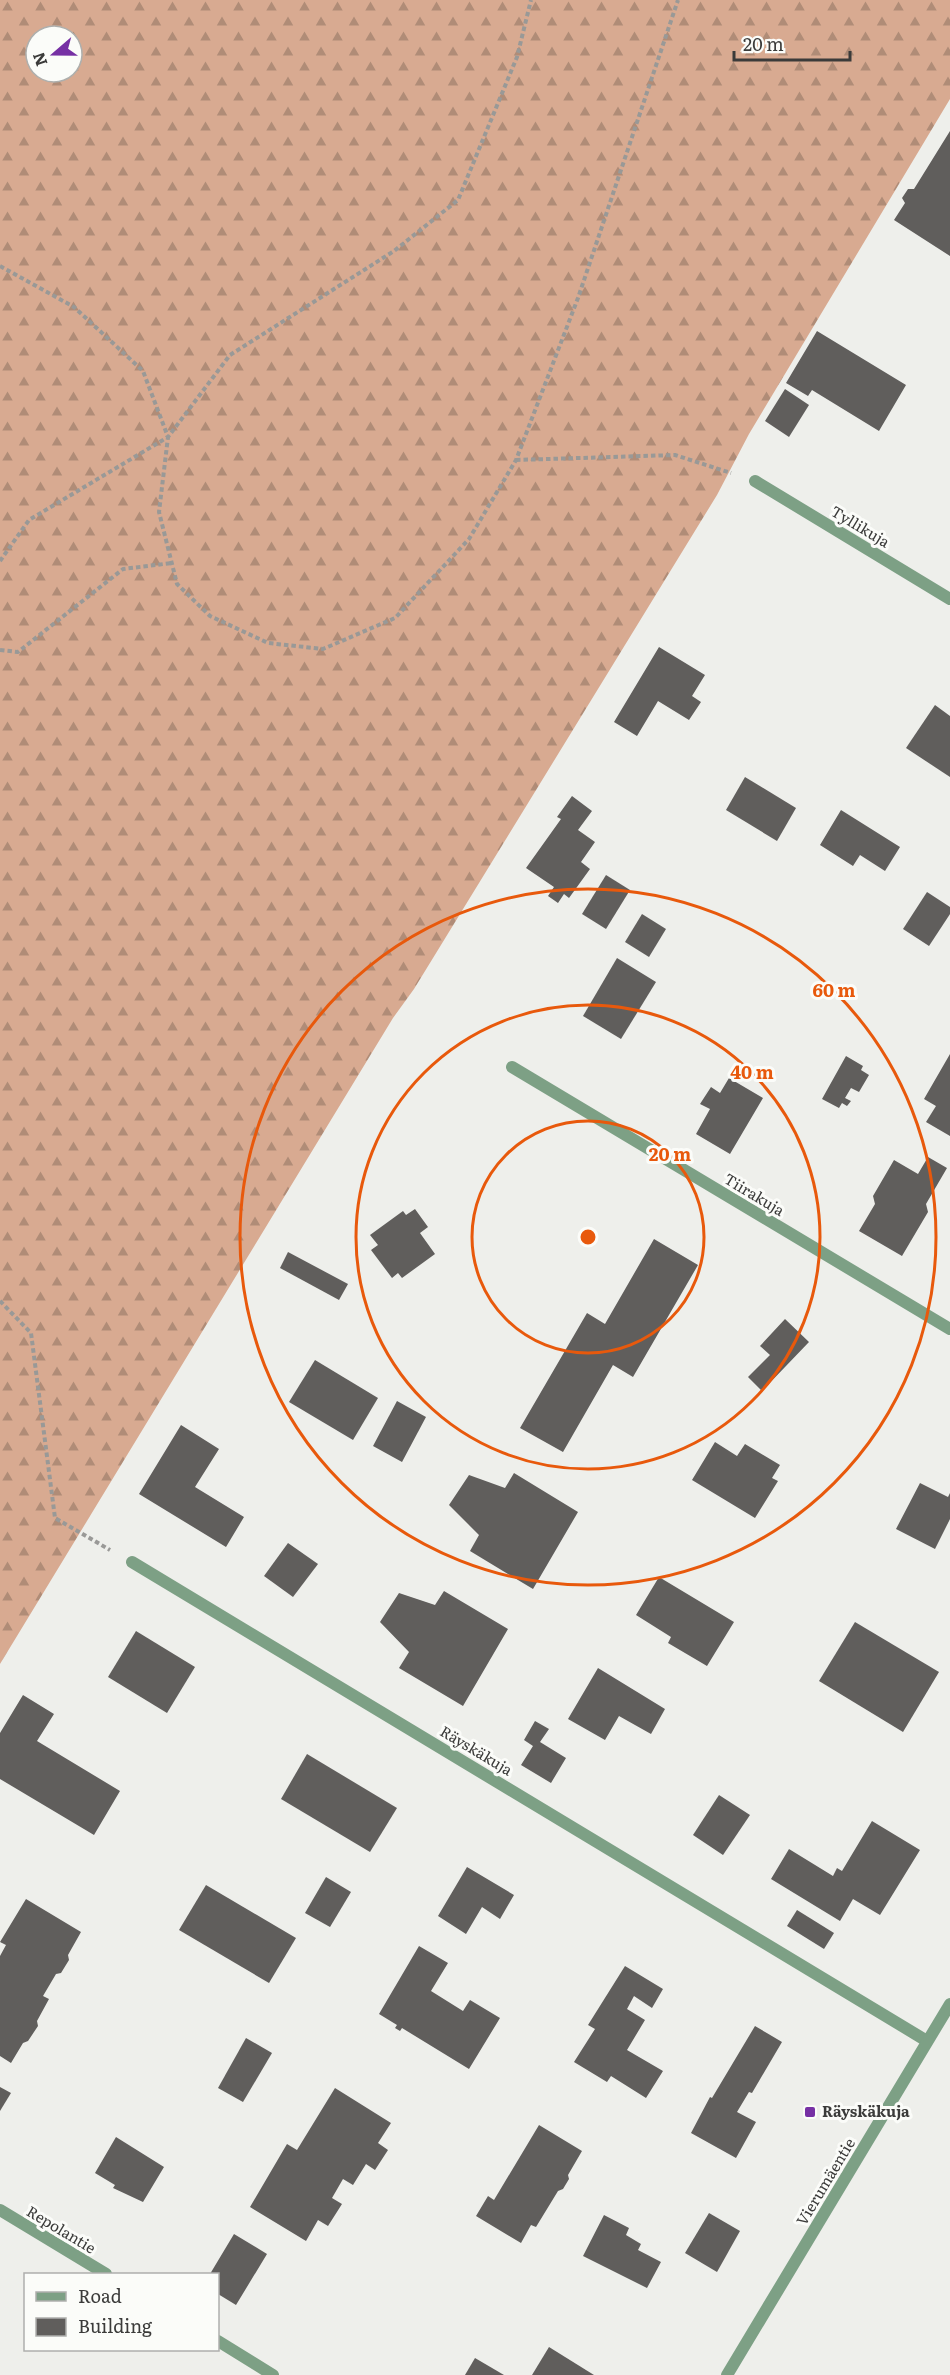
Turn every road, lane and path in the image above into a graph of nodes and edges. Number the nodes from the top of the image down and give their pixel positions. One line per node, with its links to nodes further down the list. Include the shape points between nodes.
1 (531, 0): 4 (path, via 517,57 458,200 394,251 230,355)
2 (678, 0): 5 (path, via 578,298)
3 (0, 266): 4 (path, via 74,307 143,371)
4 (168, 436): 7 (path, via 29,520); 8 (path, via 159,512)
5 (516, 460): 6 (path, via 675,455); 8 (path, via 470,539 395,618 323,649 268,643 210,616 177,584)
6 (755, 481): 9 (street, Tyllikuja)
7 (0, 561)
8 (172, 563): 10 (path, via 123,568 18,652)
9 (950, 599)
10 (0, 650)
11 (512, 1067): 13 (street, Tiirakuja)
12 (0, 1301): 14 (path, via 31,1334 55,1518)
13 (950, 1329)
14 (132, 1562): 16 (street, Räyskäkuja)
15 (950, 2004): 16 (street, Vierumäentie)
16 (927, 2041): 21 (street, Vierumäentie)
17 (0, 2210): 18 (street, Repolantie)
18 (104, 2273)
19 (219, 2342): 20 (street)
20 (273, 2375)
21 (727, 2375)

